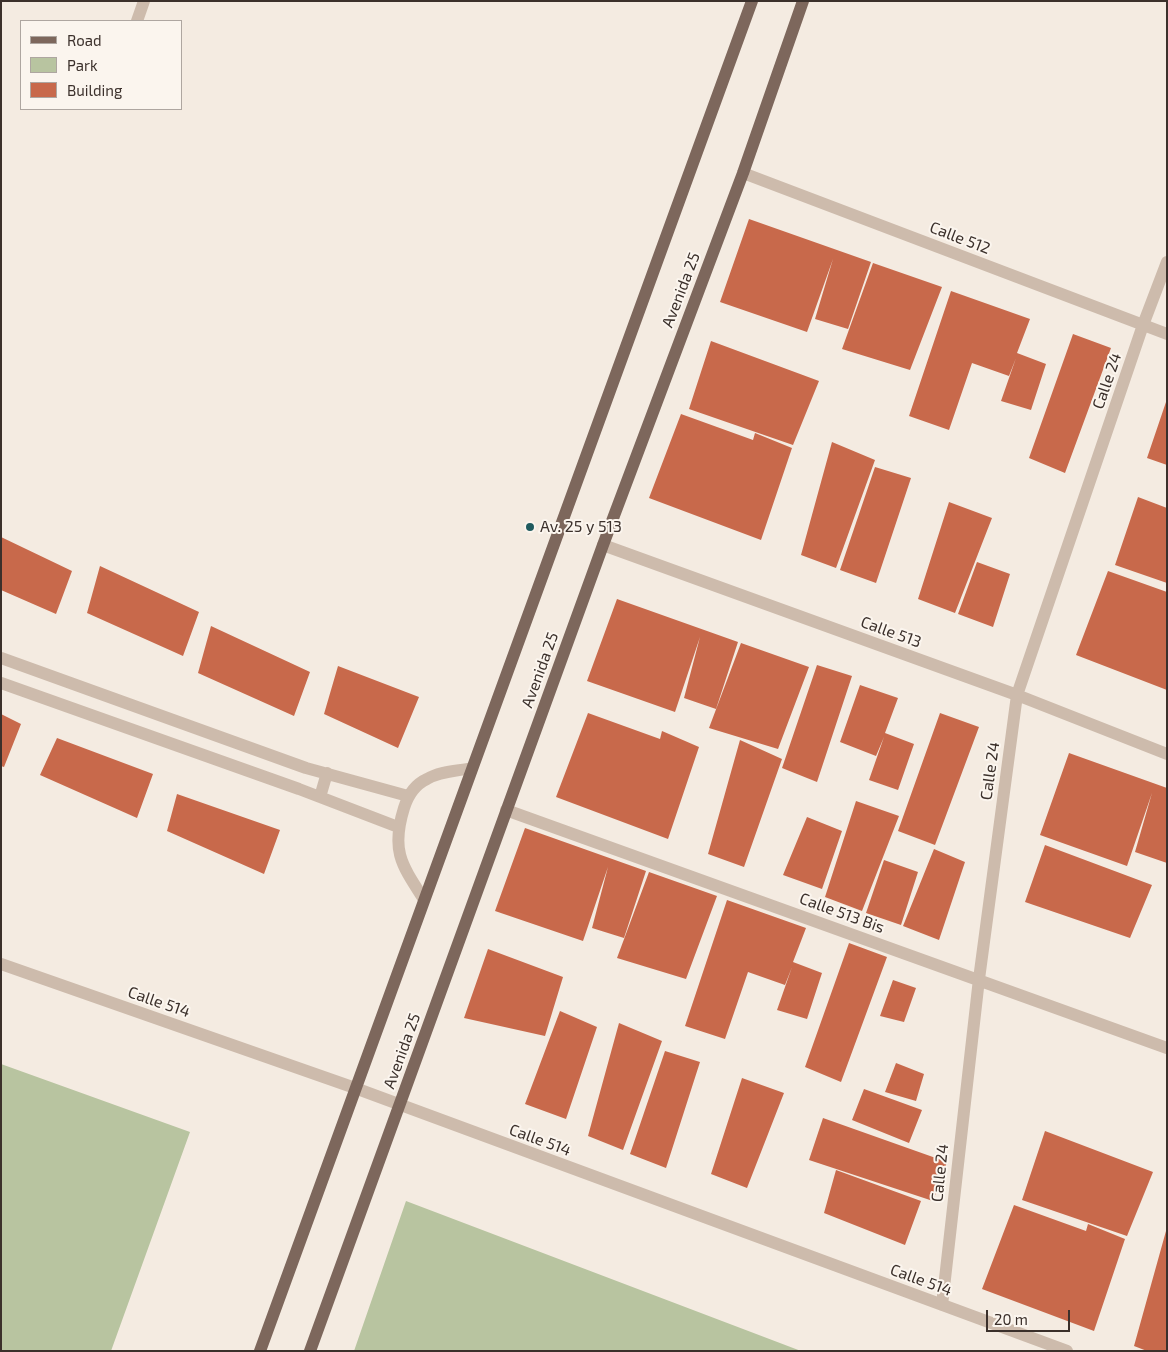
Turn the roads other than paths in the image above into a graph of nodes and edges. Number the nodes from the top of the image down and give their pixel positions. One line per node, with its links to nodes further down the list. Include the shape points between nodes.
1 (144, 1): 4 (street)
2 (752, 1): 18 (main road, Avenida 25)
3 (803, 1): 5 (main road, Avenida 25)
4 (137, 20)
5 (743, 173): 7 (street, Calle 512); 9 (main road, Avenida 25)
6 (1167, 262): 7 (street, Calle 24)
7 (1143, 325): 8 (street, Calle 512); 13 (street, Calle 24)
8 (1167, 334)
9 (603, 545): 13 (street, Calle 513); 22 (main road, Avenida 25)
10 (1, 658): 12 (street)
11 (1, 683): 14 (street)
12 (105, 695): 14 (street); 15 (street)
13 (1017, 695): 16 (street, Calle 513); 26 (street, Calle 24)
14 (98, 718): 17 (street)
15 (234, 742): 17 (street); 19 (street)
16 (1167, 754)
17 (227, 763): 21 (street)
18 (472, 768): 20 (street, via 427,778); 24 (main road, Avenida 25)
19 (326, 773): 20 (street); 21 (street)
20 (408, 796): 23 (street)
21 (320, 797): 23 (street)
22 (506, 810): 26 (street, Calle 513 Bis); 29 (main road, Avenida 25)
23 (398, 827): 24 (street, via 397,840 406,872)
24 (424, 898): 28 (main road, Avenida 25)
25 (1, 964): 28 (street, Calle 514)
26 (978, 979): 27 (street, Calle 513 Bis); 30 (street, Calle 24)
27 (1167, 1048)
28 (355, 1088): 29 (street, Calle 514); 31 (main road, Avenida 25)
29 (400, 1106): 30 (street, Calle 514); 32 (main road, Avenida 25)
30 (942, 1305): 33 (street, Calle 514)
31 (260, 1351)
32 (310, 1351)
33 (1067, 1351)

